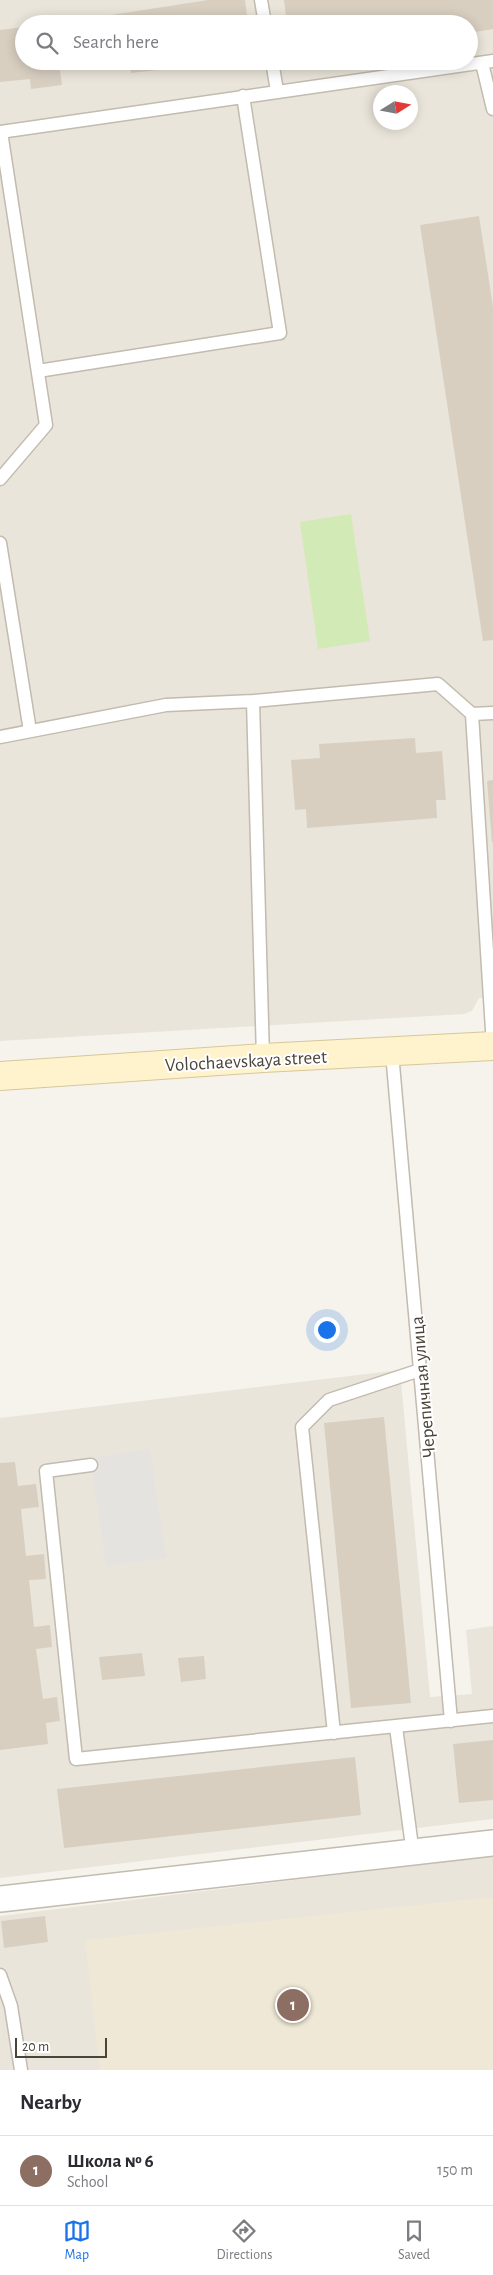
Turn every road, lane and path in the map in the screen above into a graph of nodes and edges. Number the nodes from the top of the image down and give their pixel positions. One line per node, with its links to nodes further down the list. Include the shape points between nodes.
1 (261, 0): 2 (lane)
2 (264, 15)
3 (488, 62): 8 (lane)
4 (274, 70): 6 (lane)
5 (430, 70): 6 (lane)
6 (278, 91): 7 (lane)
7 (243, 96): 9 (lane); 10 (lane, via 280,334)
8 (493, 109)
9 (0, 132): 10 (lane)
10 (38, 371): 11 (lane, via 46,424)
11 (0, 479)
12 (0, 543): 16 (lane)
13 (253, 701): 15 (lane, via 438,684); 16 (lane, via 166,705); 20 (lane)
14 (493, 713): 15 (lane)
15 (472, 714): 18 (lane)
16 (30, 731): 17 (lane)
17 (0, 737)
18 (493, 1046): 19 (street, Volochaevskaya street)
19 (392, 1053): 20 (street, Volochaevskaya street); 22 (lane, Черепичная улица)
20 (263, 1058): 21 (street, Volochaevskaya street)
21 (0, 1076)
22 (420, 1370): 25 (lane, Черепичная улица); 27 (lane, via 329,1400 302,1427)
23 (91, 1464): 27 (lane, via 46,1470 76,1759)
24 (493, 1716): 25 (lane)
25 (451, 1721): 26 (lane)
26 (396, 1727): 27 (lane); 29 (lane)
27 (334, 1733)
28 (493, 1843): 29 (street)
29 (413, 1854): 30 (street)
30 (0, 1900)
31 (0, 1975): 32 (lane, via 12,2006)
32 (21, 2070)

